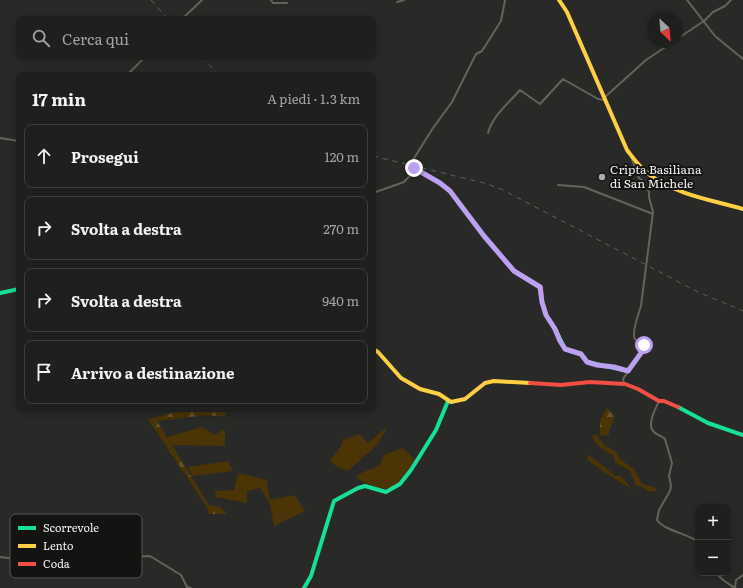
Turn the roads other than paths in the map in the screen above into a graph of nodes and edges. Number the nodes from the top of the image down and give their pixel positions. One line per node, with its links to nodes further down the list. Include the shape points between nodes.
1 (202, 0): 10 (street)
2 (272, 0): 9 (street, via 273,3)
3 (404, 0): 8 (street)
4 (505, 0): 22 (street, via 501,21 482,51 476,54 452,102 432,128 411,164)
5 (559, 0): 17 (street, via 567,12)
6 (687, 0): 11 (street)
7 (731, 0): 11 (street)
8 (397, 2)
9 (287, 3)
10 (185, 16)
11 (704, 21): 12 (street); 14 (street, via 714,36)
12 (683, 35)
13 (664, 48): 17 (street, via 646,60)
14 (743, 59)
15 (143, 60): 16 (street)
16 (130, 72)
17 (605, 98): 18 (street, via 598,99 563,80 540,104 520,90 500,110); 21 (street)
18 (488, 133)
19 (0, 138): 20 (street)
20 (16, 141)
21 (631, 156): 25 (street, via 648,175 661,184); 26 (street, via 638,178 650,192)
22 (415, 169): 24 (street, via 404,182); 30 (street, via 450,191 514,271 540,287 546,315 565,349 581,354 587,362)
23 (558, 185): 26 (street, via 584,187)
24 (376, 192)
25 (743, 209)
26 (653, 214): 30 (street, via 641,306 634,336 644,347)
27 (16, 290): 28 (street)
28 (0, 293)
29 (376, 351): 32 (street, via 402,378 420,389 439,394)
30 (628, 371): 31 (street, via 623,380)
31 (624, 384): 32 (street, via 590,382 561,385 490,381 465,399); 33 (street)
32 (448, 401): 43 (street, via 436,430 400,484 386,492 365,486 334,501 311,576)
33 (659, 401): 34 (street, via 670,403 717,427); 35 (street, via 651,420 651,427 654,433 666,440 672,463 670,491 659,510 657,520)
34 (743, 435)
35 (696, 540)
36 (142, 556): 41 (street, via 150,556 182,575)
37 (0, 557): 38 (street)
38 (10, 558)
39 (743, 575): 40 (street, via 736,580 735,588)
40 (719, 576)
41 (187, 588): 42 (street)
42 (191, 588)
43 (304, 588)

